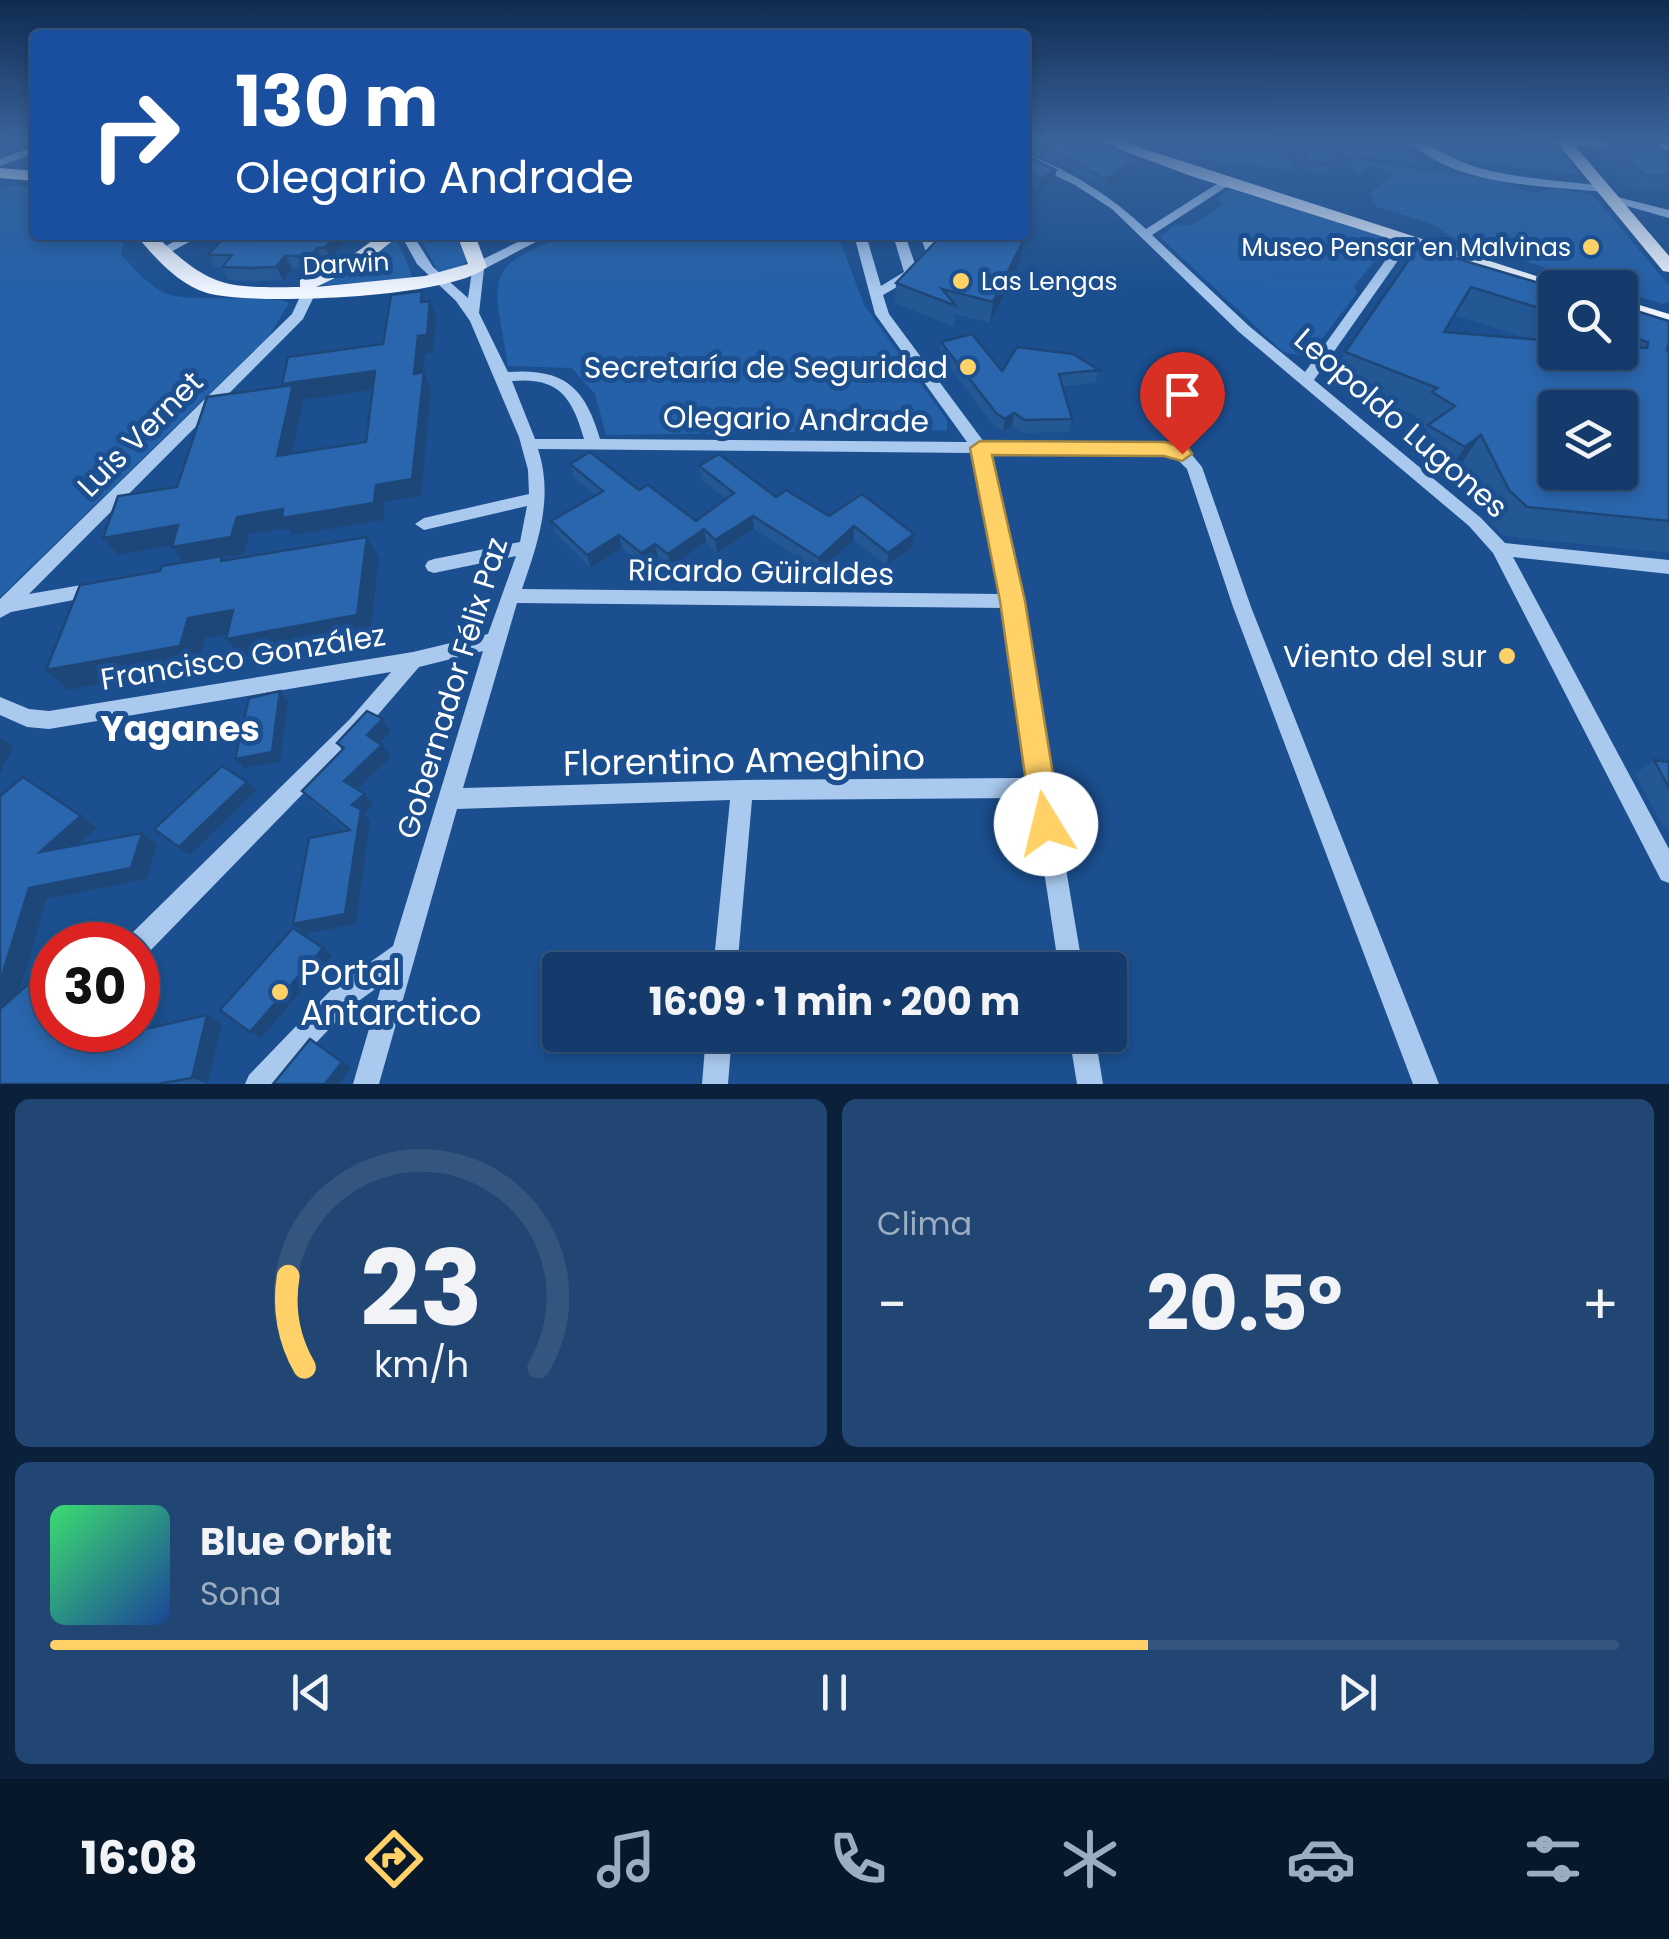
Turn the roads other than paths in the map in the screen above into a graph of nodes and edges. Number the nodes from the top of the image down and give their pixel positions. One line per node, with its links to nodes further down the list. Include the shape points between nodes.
1 (1093, 191): 8 (street, Leopoldo Lugones)
2 (1214, 191): 8 (street)
3 (1254, 191): 9 (main road)
4 (1590, 191): 6 (street)
5 (1606, 191): 6 (main road)
6 (1609, 194): 7 (street); 20 (main road)
7 (1669, 214)
8 (1147, 233): 32 (street, Leopoldo Lugones)
9 (1408, 239): 23 (main road); 32 (street)
10 (151, 240): 19 (main road, Darwin)
11 (186, 240): 19 (street)
12 (384, 240): 26 (main road, Darwin, via 340,270)
13 (409, 240): 24 (street, Gobernador Félix Paz)
14 (470, 240): 21 (main road, Gobernador Félix Paz)
15 (532, 240): 21 (street)
16 (861, 240): 27 (street)
17 (900, 240): 22 (street)
18 (928, 240): 22 (street, via 932,252)
19 (163, 252): 26 (main road, Darwin, via 209,287)
20 (1667, 264)
21 (478, 267): 24 (main road, Darwin); 29 (street, Gobernador Félix Paz)
22 (910, 273): 27 (street)
23 (1538, 280)
24 (436, 281): 25 (main road, Darwin); 29 (street, Gobernador Félix Paz)
25 (310, 290): 26 (main road, Darwin); 45 (street, Luis Vernet, via 298,316)
26 (273, 292)
27 (875, 296): 35 (street)
28 (1638, 311): 30 (main road)
29 (473, 313): 31 (street, Gobernador Félix Paz)
30 (1669, 320)
31 (500, 376): 33 (street, Gobernador Félix Paz); 34 (street, via 535,372 556,379 586,417)
32 (1306, 381): 39 (street, Leopoldo Lugones)
33 (529, 444): 34 (street, Olegario Andrade); 36 (street, Gobernador Félix Paz)
34 (593, 444): 35 (street, Olegario Andrade)
35 (980, 448): 44 (street); 64 (street, Olegario Andrade, via 1165,449 1194,466)
36 (538, 498): 37 (street); 38 (street, Gobernador Félix Paz)
37 (424, 524)
38 (527, 548): 40 (street); 43 (street, Gobernador Félix Paz)
39 (1500, 549): 41 (street); 52 (street, Leopoldo Lugones)
40 (434, 566)
41 (1669, 567)
42 (122, 586): 45 (street)
43 (508, 596): 44 (street, Ricardo Güiraldes); 46 (street, Gobernador Félix Paz)
44 (1012, 601): 49 (street)
45 (3, 608)
46 (496, 640): 47 (street, Francisco González); 51 (street, Gobernador Félix Paz)
47 (413, 660): 48 (street, Francisco González, via 50,720); 54 (street, via 358,725)
48 (0, 706)
49 (1040, 788): 50 (street, Florentino Ameghino); 56 (street)
50 (742, 790): 51 (street, Florentino Ameghino); 55 (street)
51 (450, 799): 57 (street, Gobernador Félix Paz)
52 (1660, 839): 53 (street, Leopoldo Lugones)
53 (1669, 872)
54 (160, 923)
55 (726, 952)
56 (1068, 952)
57 (403, 954): 60 (street, via 340,999); 61 (street, Gobernador Félix Paz)
58 (718, 1052): 62 (street)
59 (1085, 1052): 63 (street)
60 (258, 1084)
61 (366, 1084)
62 (716, 1084)
63 (1090, 1084)
64 (1426, 1084)

